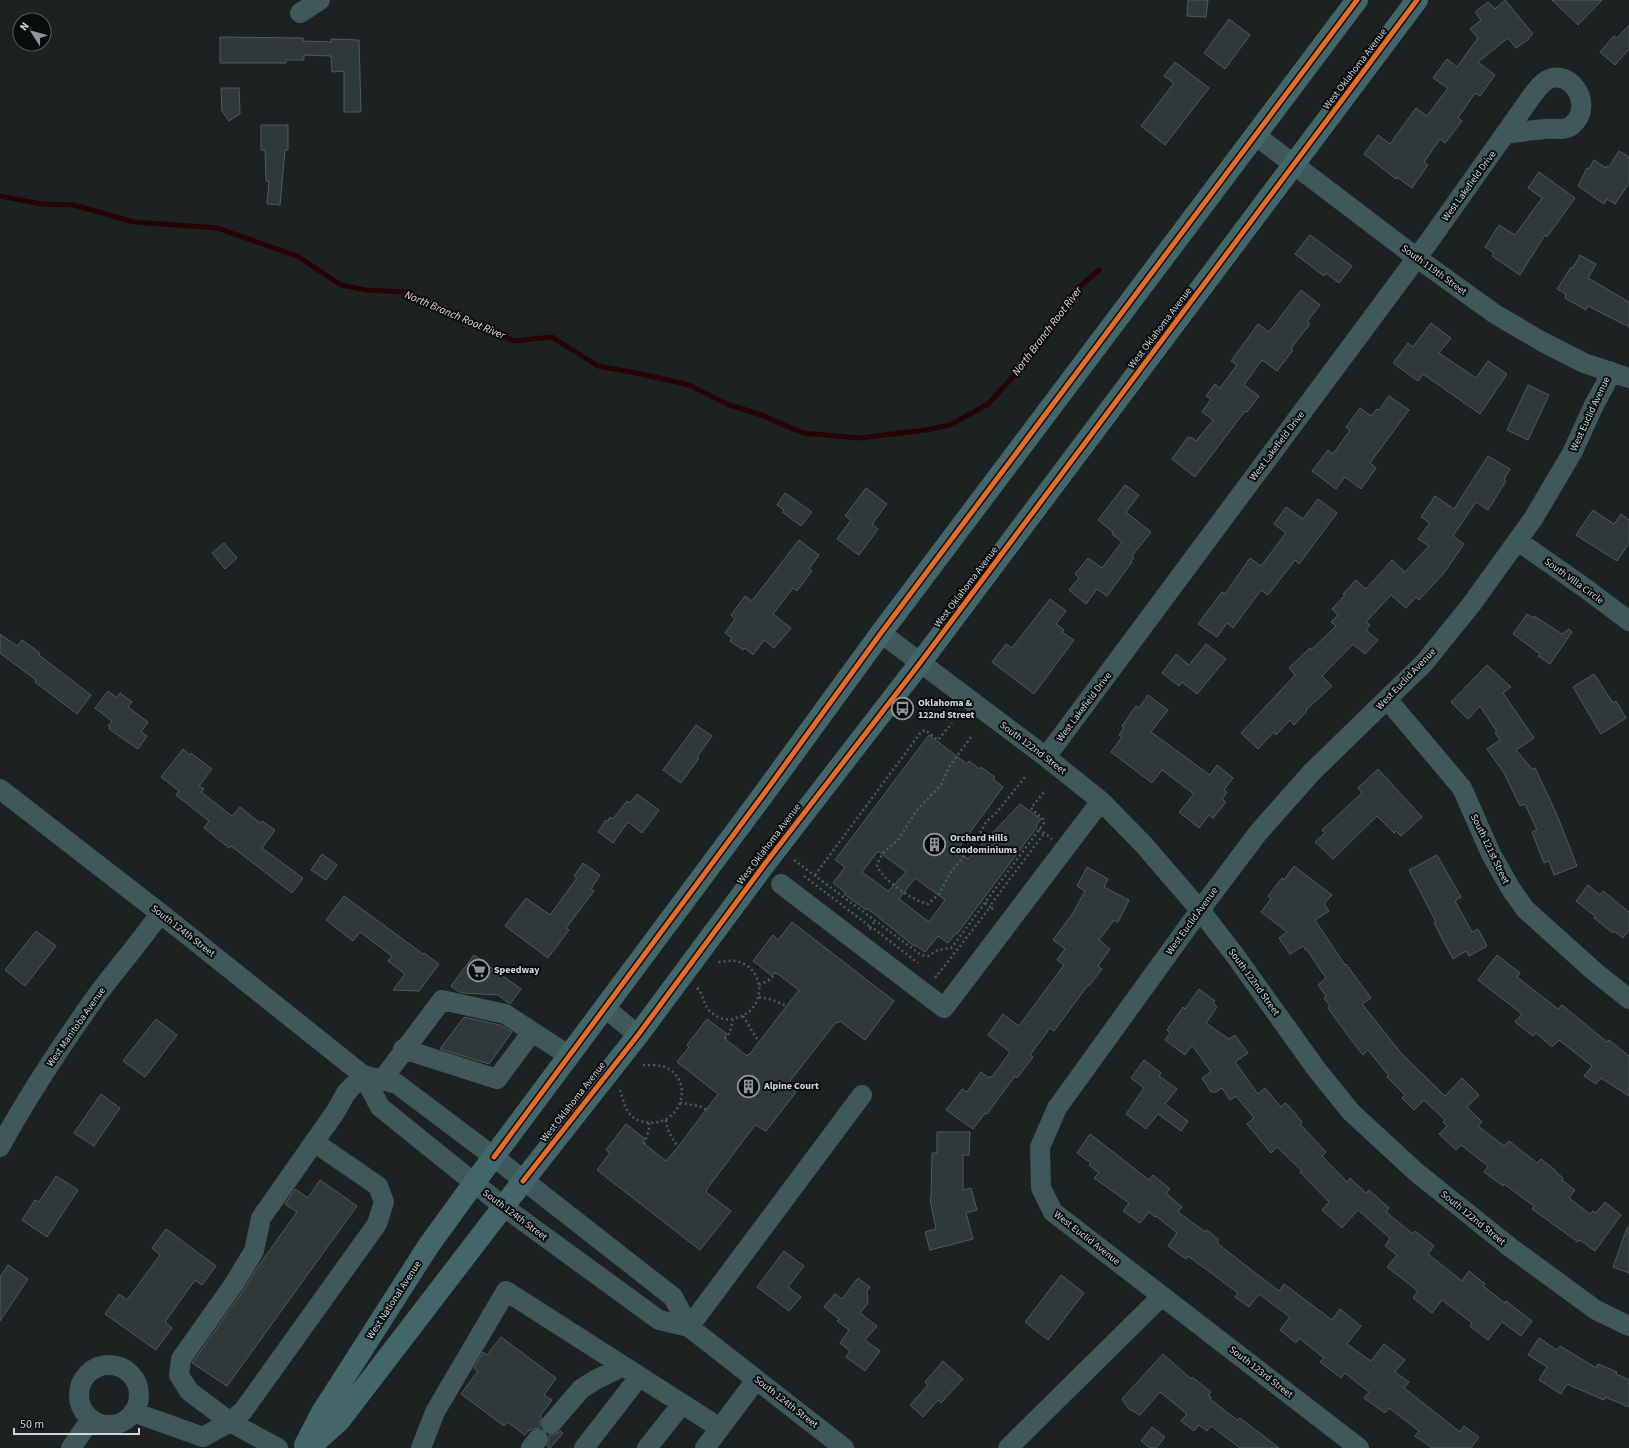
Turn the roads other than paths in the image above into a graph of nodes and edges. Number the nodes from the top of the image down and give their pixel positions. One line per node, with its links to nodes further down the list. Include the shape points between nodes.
1 (320, 0): 4 (street)
2 (1357, 0): 6 (main road)
3 (1418, 0): 7 (main road, West Oklahoma Avenue)
4 (300, 13)
5 (1506, 134): 8 (street, West Lakefield Drive)
6 (1255, 135): 7 (street, South 119th Street); 13 (main road)
7 (1294, 164): 8 (street, South 119th Street); 14 (main road, West Oklahoma Avenue)
8 (1417, 258): 9 (street, South 119th Street, via 1495,314 1584,363); 16 (street, West Lakefield Drive)
9 (1610, 372): 10 (street, South 119th Street); 11 (street, West Euclid Avenue, via 1572,453)
10 (1629, 378)
11 (1518, 541): 12 (street, South Villa Circle); 15 (street, West Euclid Avenue, via 1424,663)
12 (1629, 621)
13 (881, 633): 14 (street, South 122nd Street); 23 (main road)
14 (920, 663): 16 (street, South 122nd Street); 25 (main road, West Oklahoma Avenue, via 764,865)
15 (1387, 699): 20 (street, West Euclid Avenue, via 1312,772 1258,832); 22 (street, South 121st Street, via 1462,788 1491,854 1510,889 1526,909 1595,972)
16 (1046, 757): 18 (street, South 122nd Street)
17 (0, 789): 21 (street, South 124th Street)
18 (1101, 801): 19 (street, via 944,1008); 20 (street, South 122nd Street, via 1144,845)
19 (781, 884)
20 (1200, 910): 36 (street, West Euclid Avenue, via 1057,1108 1040,1147 1041,1188 1053,1212); 37 (street, South 122nd Street, via 1317,1070 1351,1112 1416,1172 1511,1248 1596,1310)
21 (160, 913): 28 (street, South 124th Street); 31 (street, West Manitoba Avenue, via 92,1003 24,1104)
22 (1628, 997)
23 (604, 1007): 25 (street); 27 (main road)
24 (532, 1032): 26 (street, via 497,1079); 26 (street, via 505,1014 442,1000); 27 (street)
25 (638, 1035): 33 (main road, West Oklahoma Avenue)
26 (403, 1049): 28 (street)
27 (568, 1055): 32 (main road)
28 (373, 1077): 30 (street, via 346,1093); 32 (street, South 124th Street, via 397,1084); 34 (street, South 124th Street, via 380,1107)
29 (862, 1095): 38 (street)
30 (314, 1142): 45 (street, via 261,1218 254,1251 234,1284 181,1359 179,1375 189,1391); 45 (street, via 378,1186 384,1202 378,1224 243,1411)
31 (0, 1147)
32 (494, 1157): 33 (street, South 124th Street); 34 (main road, West National Avenue)
33 (523, 1181): 35 (main road); 38 (street, South 124th Street, via 673,1296)
34 (474, 1183): 35 (street, South 124th Street); 50 (main road, West National Avenue, via 429,1245 321,1414)
35 (504, 1207): 38 (street, South 124th Street, via 659,1320); 51 (main road, via 339,1422)
36 (1162, 1296): 57 (street); 58 (street, South 123rd Street)
37 (1629, 1326)
38 (689, 1327): 41 (street, South 124th Street)
39 (622, 1366): 40 (street); 47 (street, via 581,1389); 52 (street, via 506,1291 435,1412)
40 (639, 1377): 42 (street); 53 (street)
41 (756, 1380): 46 (street); 56 (street, South 124th Street)
42 (682, 1404): 46 (street); 54 (street)
43 (133, 1412): 44 (street, via 127,1419 109,1425); 44 (street, via 138,1403 139,1393 131,1374 118,1367 103,1366 94,1369 81,1385 81,1404); 45 (street, via 203,1437)
44 (91, 1419): 48 (street)
45 (230, 1422): 49 (street)
46 (720, 1428): 55 (street)
47 (540, 1437)
48 (71, 1448)
49 (278, 1448)
50 (303, 1448)
51 (309, 1448)
52 (422, 1448)
53 (584, 1448)
54 (647, 1448)
55 (705, 1448)
56 (844, 1448)
57 (1008, 1448)
58 (1359, 1448)

